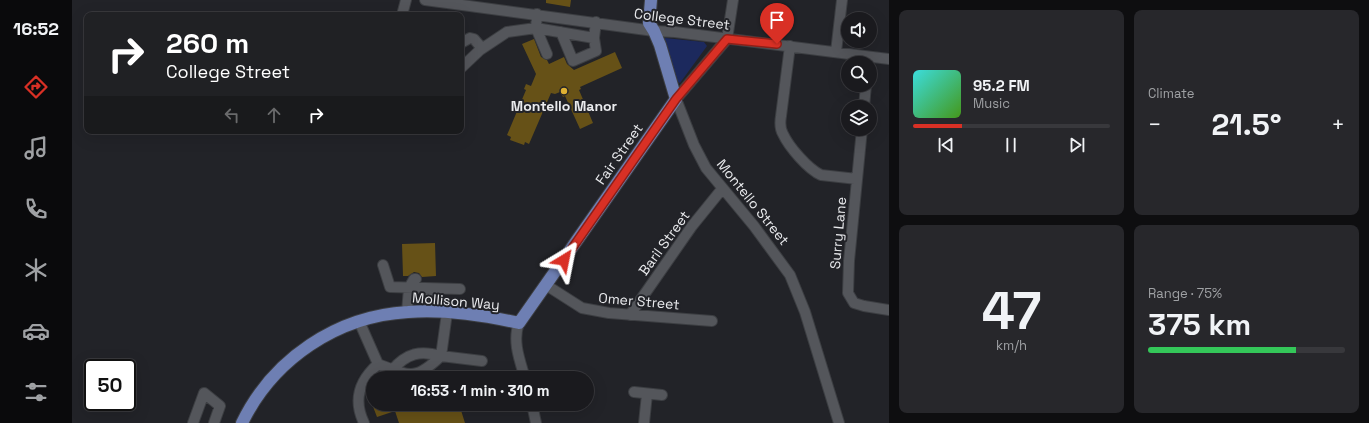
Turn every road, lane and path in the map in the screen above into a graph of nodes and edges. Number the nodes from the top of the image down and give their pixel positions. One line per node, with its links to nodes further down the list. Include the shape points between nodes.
1 (406, 0): 6 (street)
2 (425, 0): 7 (street, College Street)
3 (651, 0): 10 (main road, Montello Street, via 649,23)
4 (733, 0): 13 (street)
5 (842, 0): 17 (street)
6 (403, 12)
7 (537, 14): 8 (street, College Street); 9 (street)
8 (596, 22): 10 (street, College Street); 12 (street)
9 (536, 28): 11 (street); 16 (street, via 507,32); 18 (street)
10 (654, 31): 13 (street, College Street); 23 (main road, Montello Street)
11 (560, 32): 12 (street); 12 (street, via 573,61 596,51)
12 (594, 38)
13 (727, 39): 15 (street, College Street); 23 (street, Fair Street)
14 (464, 41): 16 (street, via 474,39)
15 (790, 46): 17 (street, College Street); 25 (street, via 780,125 783,134 816,173)
16 (480, 50): 22 (street)
17 (836, 52): 19 (street, College Street)
18 (547, 54)
19 (853, 56)
20 (889, 59): 21 (street, College Street)
21 (877, 60)
22 (464, 65)
23 (676, 99): 26 (street, Montello Street, via 694,145 706,168); 28 (main road, Fair Street)
24 (861, 136): 25 (street, Surry Lane)
25 (857, 179): 32 (street, Surry Lane, via 848,293 854,303)
26 (722, 189): 36 (street, Baril Street, via 692,226); 55 (street, Montello Street, via 754,226 790,275 805,312)
27 (383, 265): 29 (street, via 390,287)
28 (546, 285): 36 (street, Omer Street, via 582,308); 39 (main road, Fair Street)
29 (409, 288): 30 (street); 30 (street, via 414,279 423,279); 33 (street)
30 (429, 288): 31 (street); 34 (street)
31 (460, 289)
32 (889, 310)
33 (406, 312): 34 (main road, Mollison Way); 37 (main road, Mollison Way)
34 (430, 312): 35 (main road, Mollison Way)
35 (447, 313): 39 (main road, Mollison Way, via 484,316); 40 (street)
36 (630, 315): 38 (street, Omer Street)
37 (359, 321): 42 (street); 51 (main road, Mollison Way, via 328,334 290,359 263,390)
38 (712, 321)
39 (519, 323): 44 (street, via 516,342)
40 (441, 356): 41 (street); 43 (street, via 419,352 400,361); 43 (street, via 418,373 404,375)
41 (482, 361)
42 (378, 364): 43 (street); 52 (street, via 369,372 357,400)
43 (392, 370)
44 (523, 371)
45 (634, 392): 46 (street)
46 (647, 394): 47 (street); 54 (street)
47 (662, 395)
48 (533, 411): 53 (street)
49 (193, 423): 50 (street, via 204,393 220,406)
50 (214, 423)
51 (242, 423)
52 (364, 423)
53 (536, 423)
54 (644, 423)
55 (839, 423)

